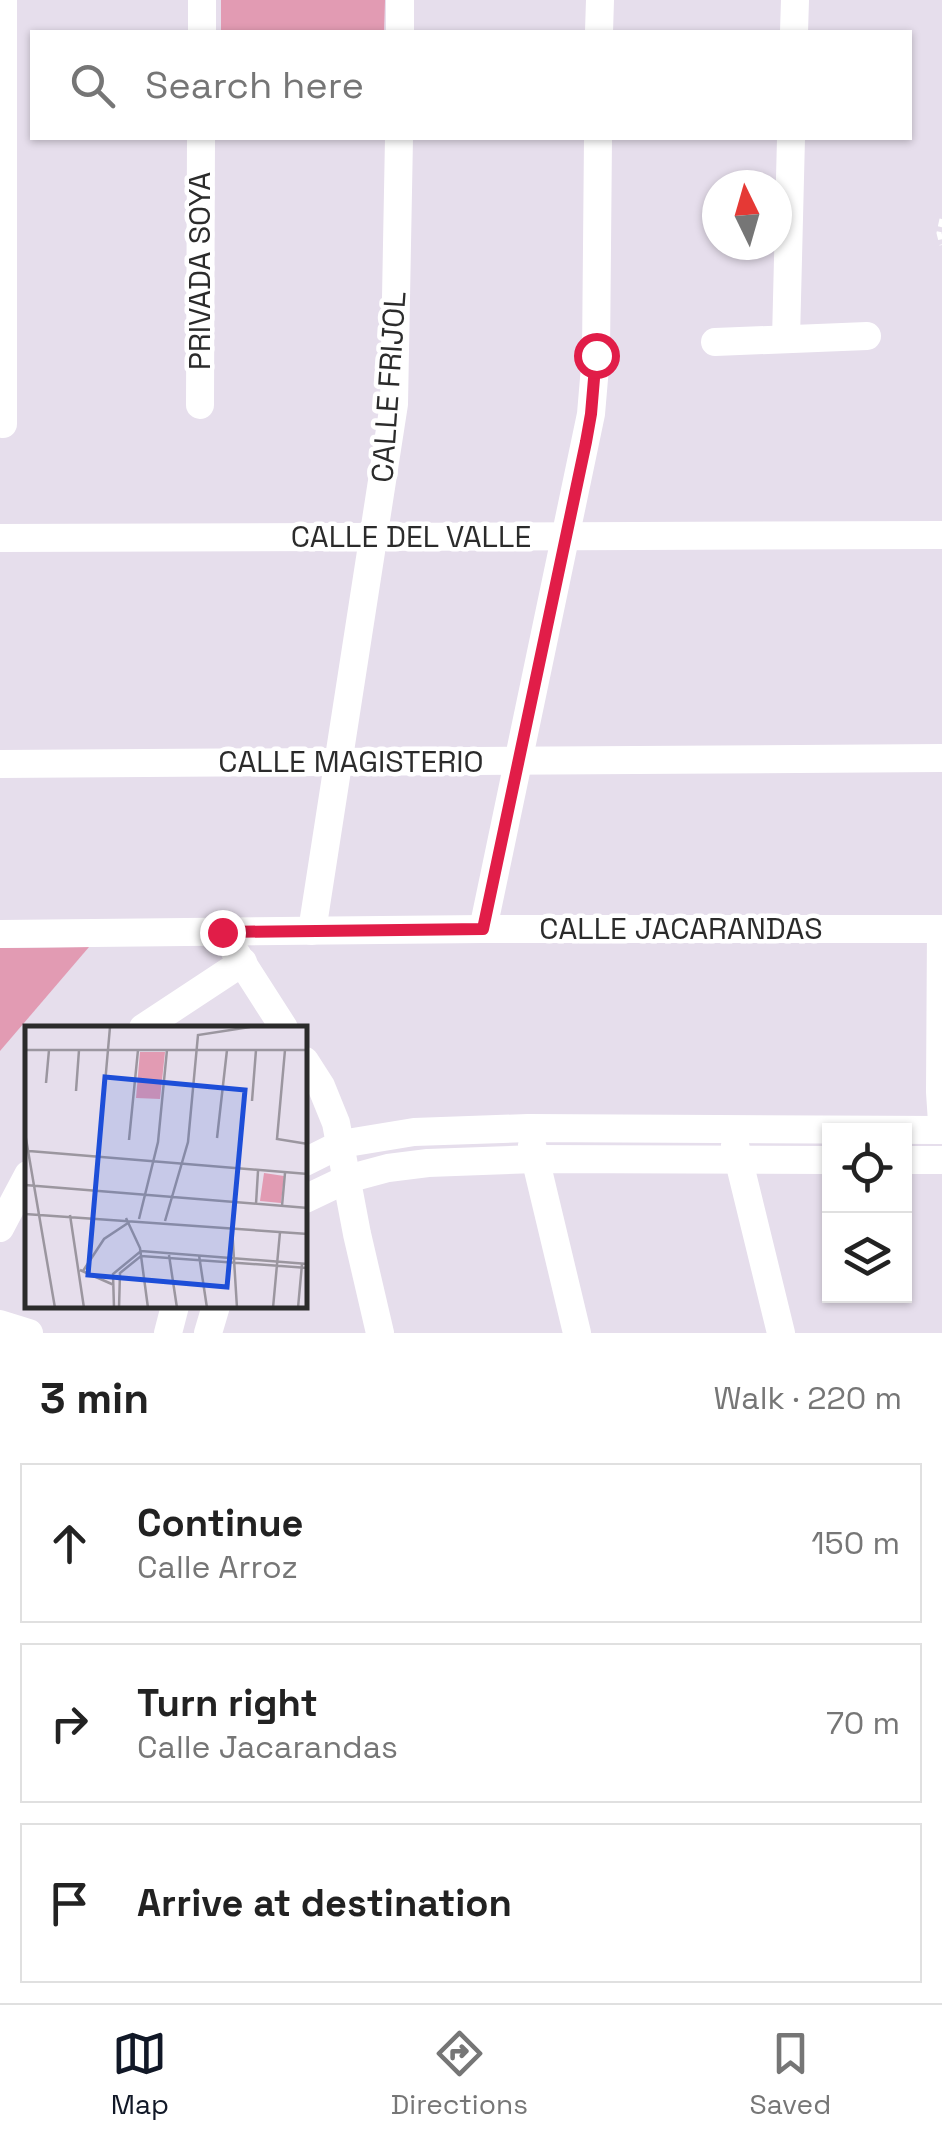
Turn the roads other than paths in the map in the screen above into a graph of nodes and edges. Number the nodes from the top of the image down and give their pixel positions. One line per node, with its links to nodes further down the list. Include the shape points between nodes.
1 (3, 0): 18 (street)
2 (202, 0): 6 (street)
3 (400, 0): 7 (street)
4 (600, 0): 8 (street)
5 (795, 0): 9 (street)
6 (202, 30)
7 (400, 30)
8 (599, 30)
9 (794, 30)
10 (201, 140): 17 (street, PRIVADA SOYA)
11 (399, 140): 22 (street, CALLE FRIJOL, via 396,389)
12 (598, 140): 20 (street, via 594,386)
13 (791, 140): 15 (street)
14 (867, 336): 15 (street)
15 (786, 339): 16 (street)
16 (715, 342)
17 (200, 405)
18 (2, 424)
19 (942, 536): 20 (street, CALLE DEL VALLE)
20 (566, 537): 22 (street, CALLE DEL VALLE); 24 (street)
21 (0, 538): 22 (street, CALLE DEL VALLE)
22 (375, 538): 25 (street, CALLE FRIJOL)
23 (942, 758): 24 (street, CALLE MAGISTERIO)
24 (519, 760): 25 (street, CALLE MAGISTERIO); 27 (street)
25 (338, 762): 26 (street, CALLE MAGISTERIO); 29 (street, CALLE FRIJOL)
26 (0, 764)
27 (483, 929): 28 (street, CALLE JACARANDAS); 29 (street, CALLE JACARANDAS)
28 (942, 929): 36 (street)
29 (312, 930): 30 (street, CALLE JACARANDAS)
30 (222, 932): 31 (street, CALLE JACARANDAS); 32 (street)
31 (0, 934)
32 (242, 962): 33 (street); 34 (street)
33 (146, 1026)
34 (283, 1026)
35 (308, 1066): 40 (street)
36 (942, 1122)
37 (528, 1128): 38 (street); 40 (street, via 414,1132); 41 (street)
38 (731, 1129): 39 (street); 42 (street)
39 (942, 1130)
40 (342, 1144): 46 (street); 47 (street)
41 (535, 1159): 42 (street); 47 (street, via 428,1163); 58 (street)
42 (738, 1160): 43 (street); 59 (street)
43 (822, 1160)
44 (912, 1160): 45 (street)
45 (942, 1160)
46 (308, 1161)
47 (347, 1178): 49 (street); 57 (street)
48 (25, 1180): 50 (street)
49 (308, 1198)
50 (0, 1228)
51 (174, 1308): 55 (street)
52 (215, 1308): 56 (street)
53 (0, 1324): 54 (street)
54 (29, 1333)
55 (168, 1333)
56 (208, 1333)
57 (380, 1333)
58 (577, 1333)
59 (782, 1333)

